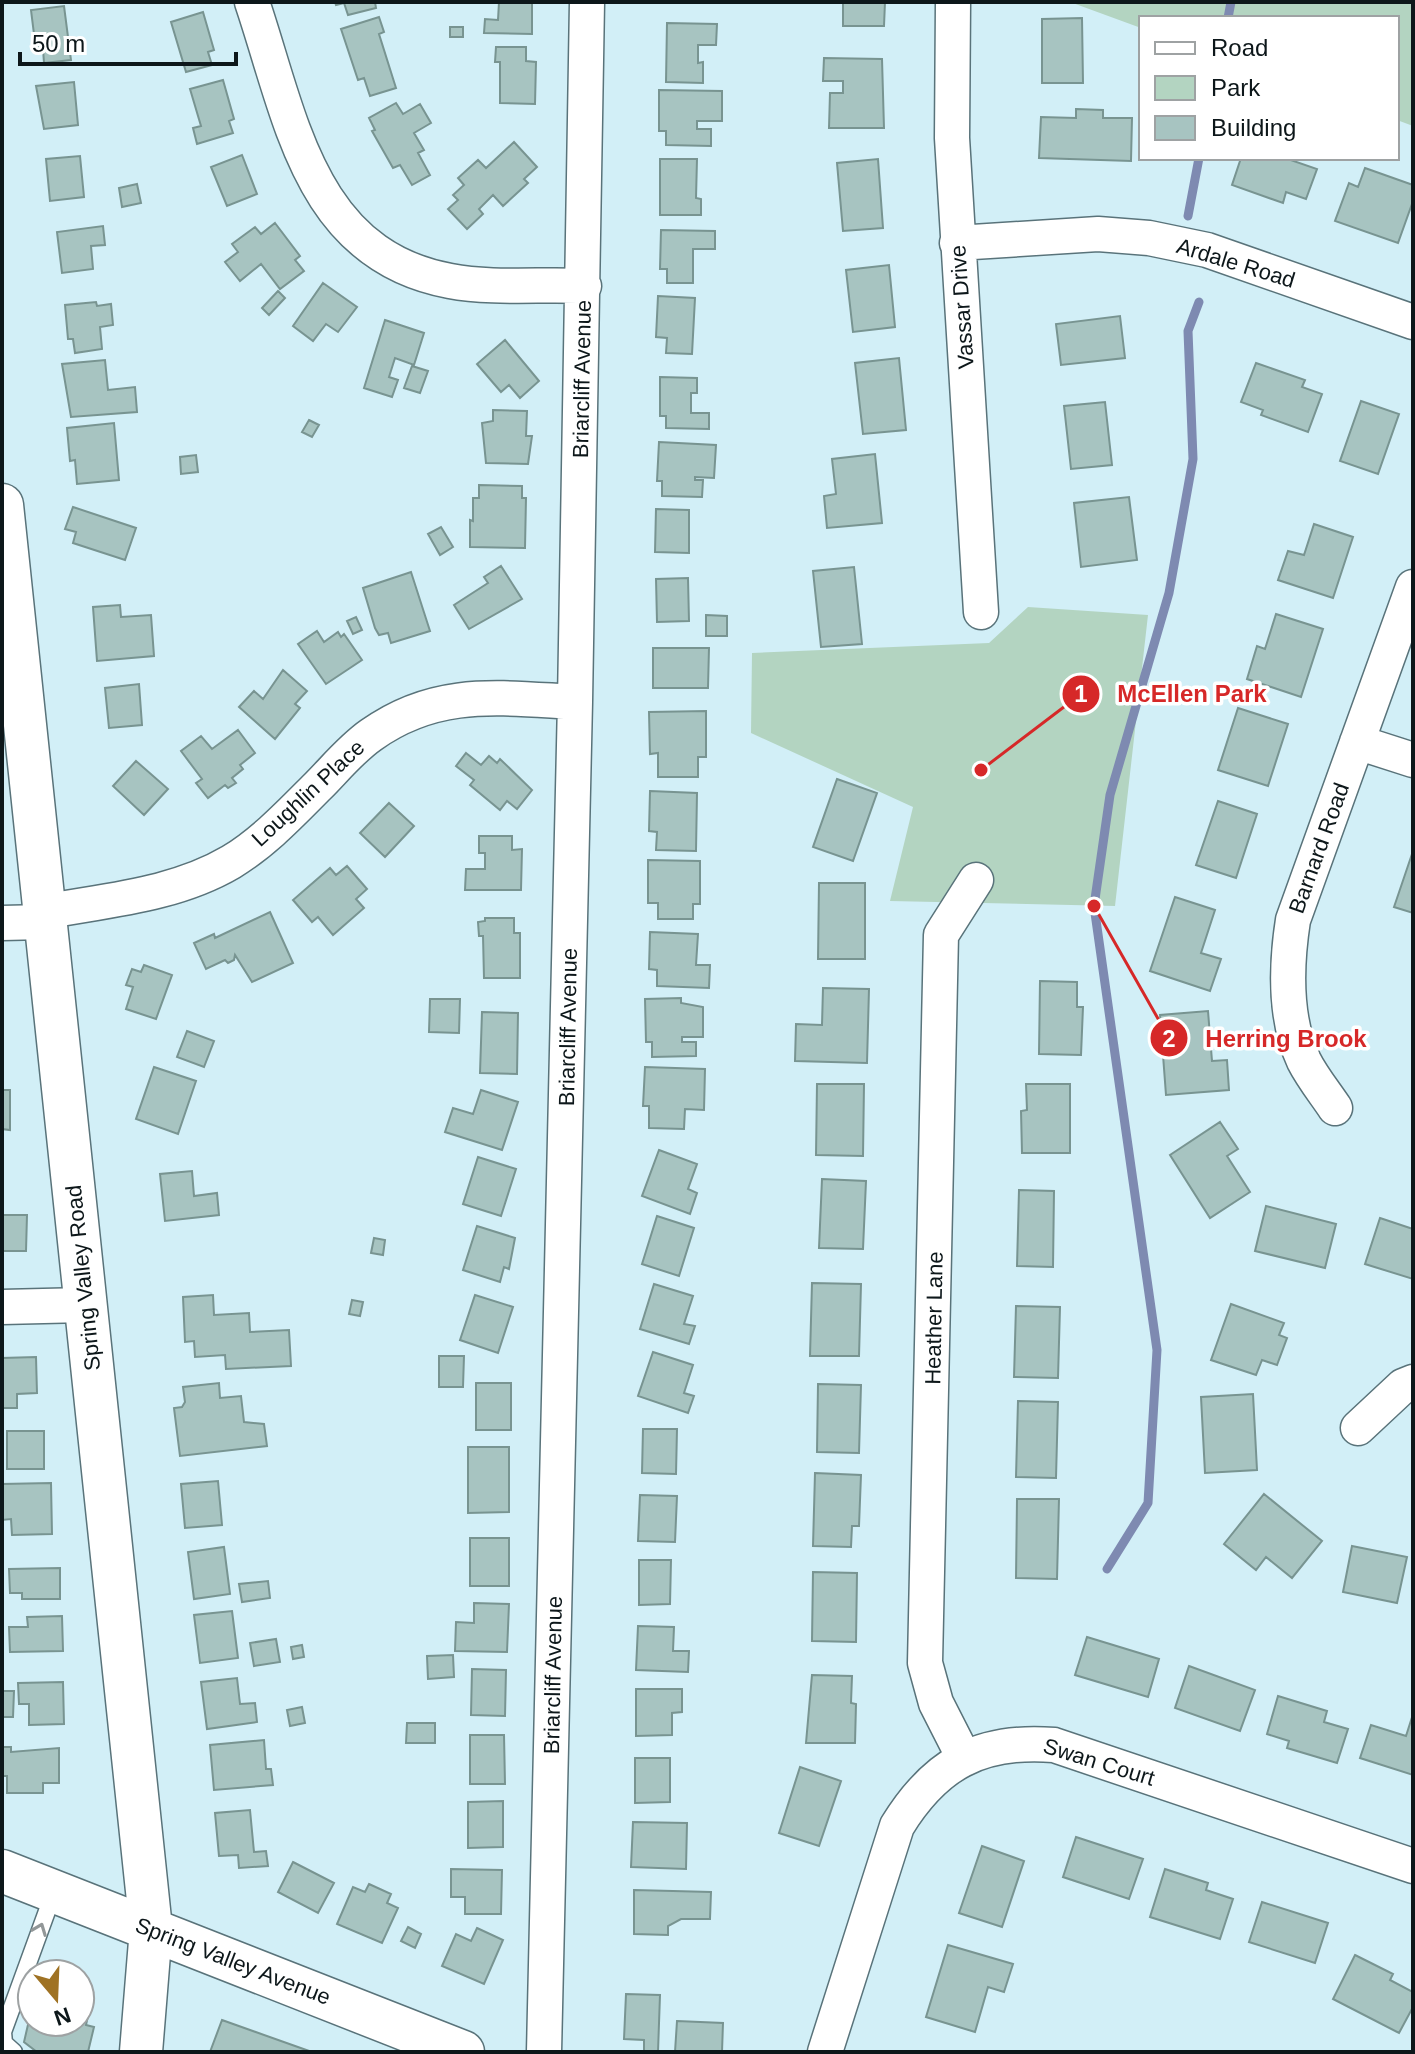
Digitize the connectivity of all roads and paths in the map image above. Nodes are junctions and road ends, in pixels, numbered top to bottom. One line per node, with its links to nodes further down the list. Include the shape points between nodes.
1 (252, 2): 5 (street, via 313,180 329,208 356,237 385,258 453,282)
2 (587, 2): 5 (street, Briarcliff Avenue)
3 (953, 2): 4 (street, Vassar Drive)
4 (957, 243): 6 (street, Ardale Road, via 1098,234 1149,238 1207,250); 10 (street, Vassar Drive)
5 (584, 286): 11 (street, Briarcliff Avenue)
6 (1413, 322)
7 (2, 505): 9 (street, Spring Valley Road)
8 (1413, 587): 12 (street, Barnard Road)
9 (7, 603): 15 (street, Spring Valley Road)
10 (981, 612)
11 (575, 702): 15 (street, Loughlin Place, via 478,697 404,715 361,743 272,832 233,861 187,885); 30 (street, Briarcliff Avenue)
12 (1357, 742): 13 (street); 17 (street, Barnard Road, via 1293,920 1287,959 1291,1011 1304,1060)
13 (1413, 760)
14 (976, 880): 22 (street, Heather Lane, via 941,935 925,1663 936,1703)
15 (45, 917): 16 (street, Loughlin Place); 18 (street, Spring Valley Road)
16 (2, 923)
17 (1335, 1108)
18 (85, 1305): 19 (street); 26 (street, Spring Valley Road)
19 (2, 1307)
20 (1413, 1382): 21 (street)
21 (1358, 1428)
22 (964, 1758): 23 (street, Swan Court, via 1024,1742 1054,1745); 31 (street, Swan Court, via 914,1798 897,1826)
23 (1413, 1866)
24 (2, 1871): 25 (street, Spring Valley Avenue)
25 (54, 1892): 26 (street, Spring Valley Avenue); 27 (lane, one-way to 25, via 4,2043 3,2032)
26 (151, 1929): 28 (street, Spring Valley Road); 29 (street, Spring Valley Avenue)
27 (14, 2052)
28 (141, 2052)
29 (463, 2052)
30 (544, 2052)
31 (825, 2052)

